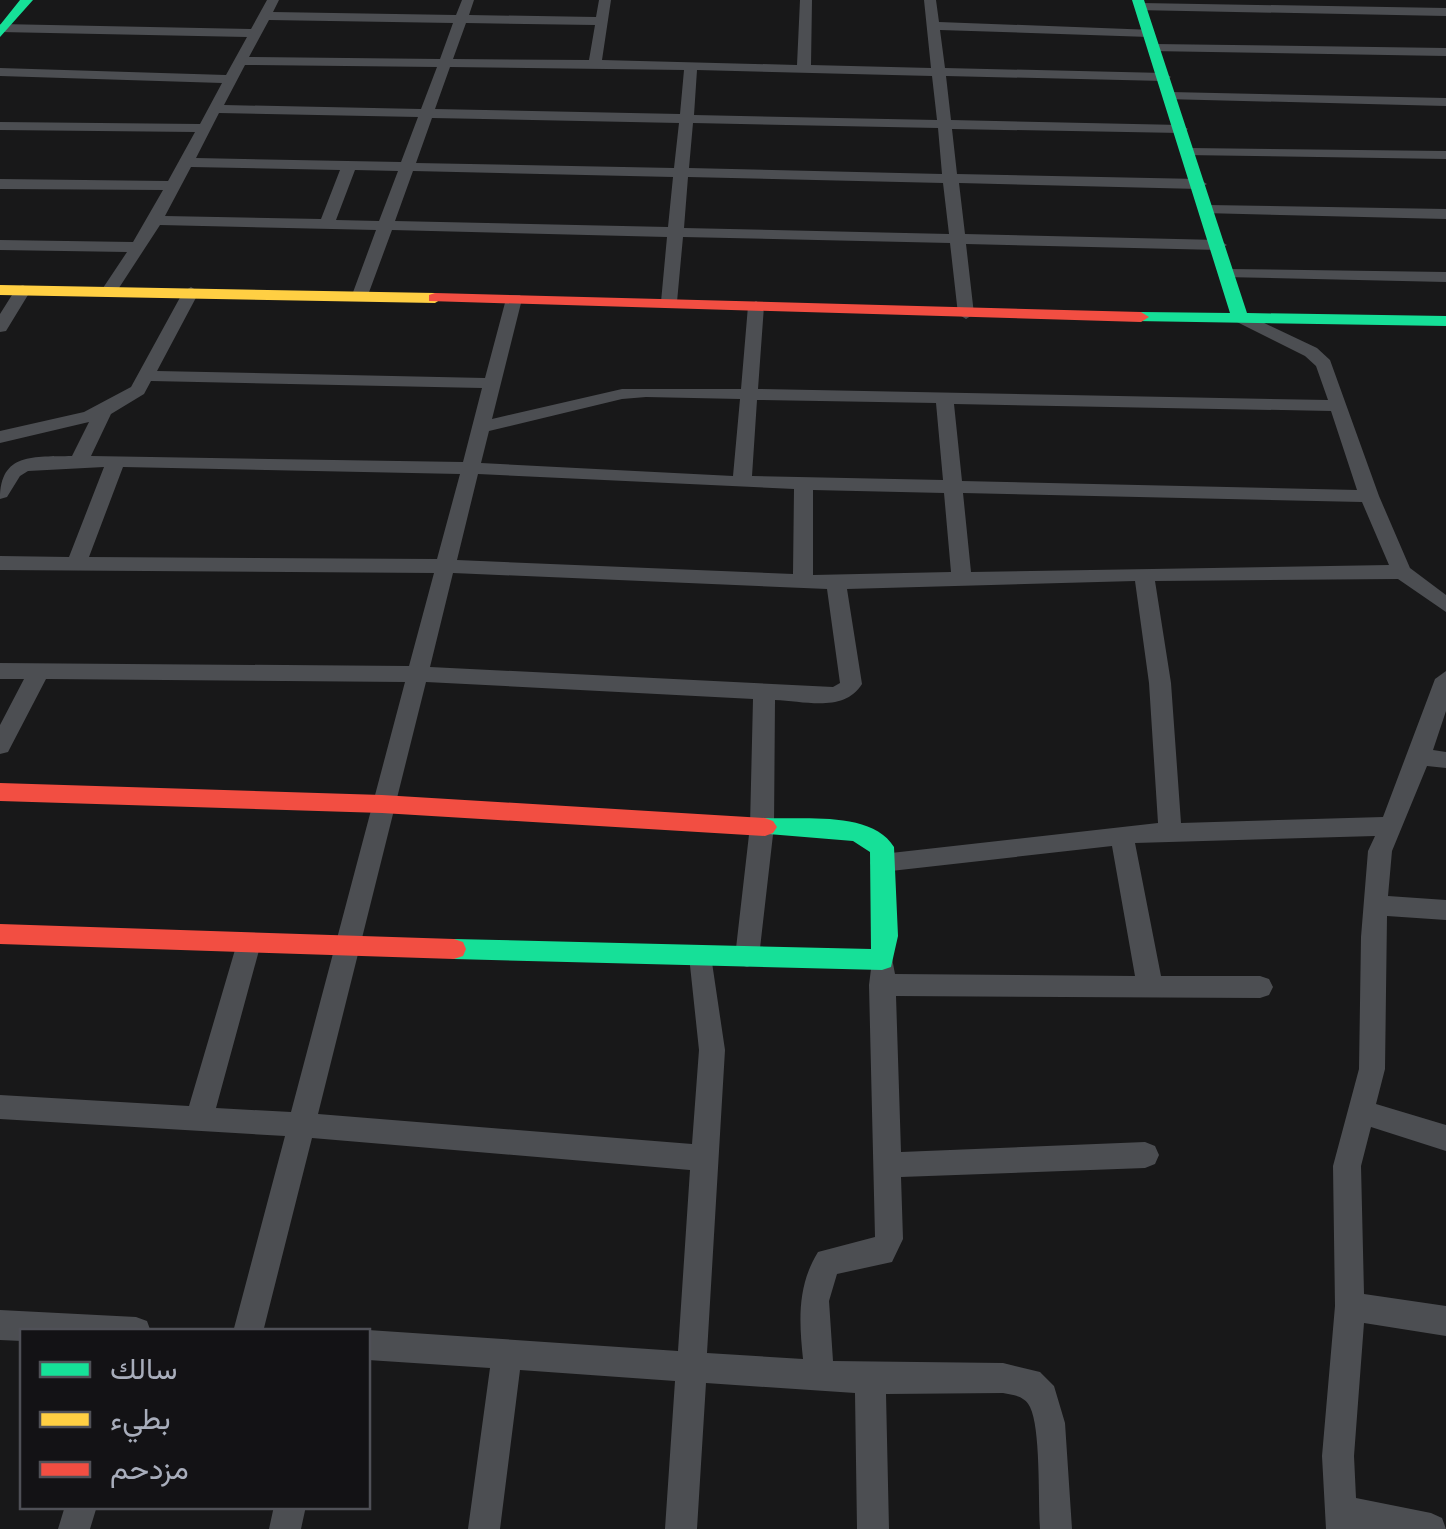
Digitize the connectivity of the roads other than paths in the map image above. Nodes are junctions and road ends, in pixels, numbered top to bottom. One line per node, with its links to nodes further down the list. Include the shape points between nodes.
1 (27, 0): 13 (street)
2 (273, 0): 9 (street)
3 (468, 0): 10 (street)
4 (604, 0): 11 (street)
5 (806, 0): 21 (street)
6 (930, 0): 12 (street)
7 (1140, 3): 8 (street); 15 (street)
8 (1446, 12)
9 (264, 16): 10 (street); 14 (street)
10 (463, 19): 11 (street); 18 (street)
11 (601, 21): 19 (street)
12 (933, 26): 15 (street); 23 (street)
13 (1, 30): 14 (street)
14 (255, 33): 17 (street)
15 (1152, 40): 16 (street); 25 (street)
16 (1446, 52)
17 (241, 60): 18 (street); 24 (street)
18 (445, 64): 19 (street); 28 (street)
19 (595, 64): 20 (street)
20 (691, 67): 21 (street); 29 (street)
21 (804, 69): 23 (street)
22 (0, 72): 24 (street)
23 (938, 72): 25 (street); 30 (street)
24 (230, 79): 27 (street)
25 (1167, 86): 26 (street); 33 (street)
26 (1446, 102)
27 (215, 108): 28 (street); 32 (street)
28 (427, 113): 29 (street); 37 (street)
29 (686, 120): 30 (street); 38 (street)
30 (942, 123): 33 (street); 39 (street)
31 (1, 127): 32 (street)
32 (204, 128): 35 (street)
33 (1185, 141): 34 (street); 41 (street)
34 (1446, 155)
35 (185, 162): 36 (street); 42 (street)
36 (349, 164): 37 (street); 46 (street)
37 (408, 166): 38 (street); 47 (street)
38 (681, 172): 39 (street); 48 (street)
39 (950, 178): 41 (street); 49 (street)
40 (0, 184): 42 (street)
41 (1199, 184): 43 (street)
42 (172, 186): 45 (street)
43 (1208, 210): 44 (street); 50 (street)
44 (1446, 214)
45 (155, 220): 46 (street); 52 (street)
46 (328, 224): 47 (street)
47 (387, 226): 48 (street); 58 (street)
48 (675, 232): 49 (street); 60 (street)
49 (958, 241): 50 (street); 62 (street)
50 (1219, 245): 53 (street)
51 (0, 246): 52 (street)
52 (137, 248): 56 (street)
53 (1228, 274): 54 (street); 63 (street)
54 (1446, 277)
55 (12, 290): 56 (street); 65 (street)
56 (109, 291): 57 (street)
57 (192, 292): 58 (street); 66 (street)
58 (360, 295): 59 (street)
59 (514, 299): 60 (street); 67 (street)
60 (669, 302): 61 (street)
61 (756, 306): 62 (street); 68 (street)
62 (966, 314): 63 (street)
63 (1239, 316): 64 (street); 70 (street, via 1311,352 1324,364)
64 (1446, 321)
65 (0, 327)
66 (146, 376): 67 (street); 71 (street, via 130,398)
67 (492, 383): 72 (street)
68 (747, 395): 69 (street); 72 (street, via 622,394); 77 (street)
69 (945, 399): 70 (street); 79 (street)
70 (1338, 406): 81 (street)
71 (104, 410): 73 (street); 74 (street)
72 (481, 427): 76 (street)
73 (0, 438)
74 (79, 462): 75 (street); 80 (street, via 22,467)
75 (116, 462): 76 (street); 83 (street)
76 (470, 468): 77 (street); 84 (street)
77 (742, 482): 78 (street)
78 (804, 482): 79 (street); 88 (street)
79 (951, 486): 81 (street); 87 (street)
80 (0, 493)
81 (1369, 496): 85 (street)
82 (0, 563): 83 (street)
83 (76, 565): 84 (street)
84 (445, 566): 88 (street); 93 (street)
85 (1402, 572): 86 (street); 90 (street)
86 (1144, 576): 87 (street); 102 (street, via 1160,683)
87 (962, 580): 89 (street)
88 (802, 582): 89 (street)
89 (836, 583): 95 (street, via 849,690)
90 (1446, 604)
91 (0, 671): 92 (street)
92 (38, 672): 93 (street); 96 (street)
93 (417, 674): 95 (street); 99 (street)
94 (1446, 679): 97 (street)
95 (764, 691): 100 (street)
96 (0, 746)
97 (1433, 758): 101 (street)
98 (0, 793): 99 (street)
99 (382, 804): 100 (street); 109 (street)
100 (762, 826): 104 (street, via 857,832 882,847); 111 (street)
101 (1390, 826): 102 (street); 105 (street, via 1380,851)
102 (1170, 832): 103 (street)
103 (1122, 836): 104 (street); 113 (street)
104 (882, 864): 112 (street)
105 (1376, 905): 106 (street); 116 (street, via 1372,1069)
106 (1446, 910)
107 (0, 934): 108 (street)
108 (250, 943): 109 (street); 117 (street)
109 (345, 946): 110 (street); 118 (street)
110 (701, 956): 111 (street); 121 (street, via 712,1050)
111 (747, 958): 112 (street)
112 (882, 972): 113 (street); 122 (street)
113 (1150, 986): 114 (street)
114 (1260, 987)
115 (0, 1106): 117 (street)
116 (1359, 1111): 119 (street); 123 (street, via 1347,1166)
117 (199, 1119): 118 (street)
118 (301, 1125): 121 (street); 127 (street)
119 (1446, 1138)
120 (1145, 1156): 122 (street)
121 (704, 1158): 130 (street)
122 (887, 1165): 131 (street, via 889,1239 882,1252 828,1262 819,1272)
123 (1350, 1306): 124 (street); 133 (street, via 1338,1456)
124 (1446, 1321)
125 (0, 1325): 126 (street)
126 (78, 1329)
127 (249, 1329)
128 (370, 1346): 129 (street)
129 (507, 1354): 130 (street); 134 (street)
130 (690, 1366): 131 (street); 135 (street)
131 (819, 1376): 132 (street)
132 (870, 1379): 136 (street); 137 (street, via 1003,1378 1029,1384 1043,1398 1050,1423)
133 (1342, 1520): 138 (street)
134 (484, 1529)
135 (681, 1529)
136 (873, 1529)
137 (1056, 1529)
138 (1431, 1529)

